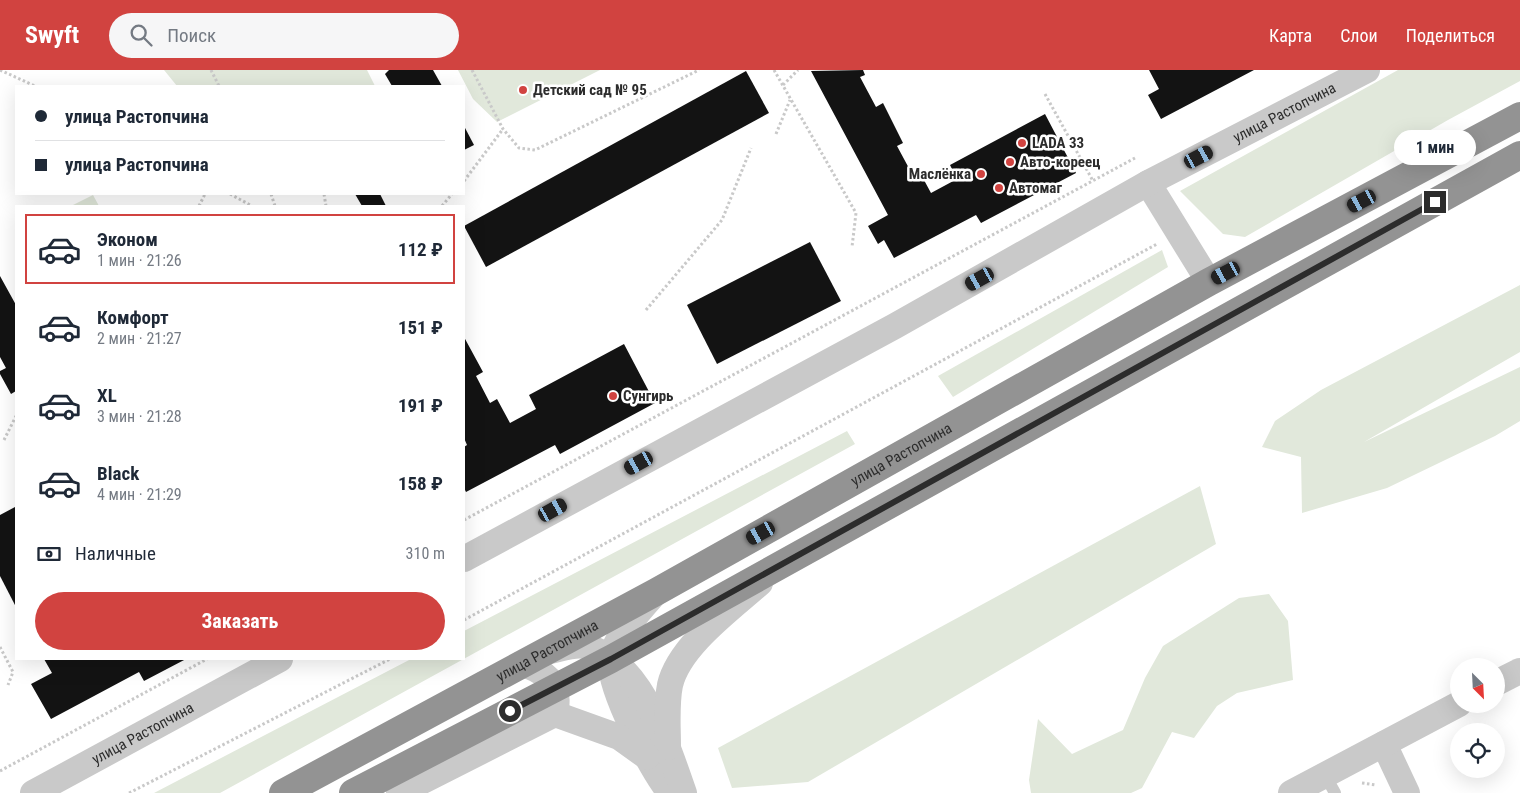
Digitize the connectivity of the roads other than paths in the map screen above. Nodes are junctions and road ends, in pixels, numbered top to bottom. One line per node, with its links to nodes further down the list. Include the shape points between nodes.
1 (1367, 70): 4 (street, улица Растопчина)
2 (1520, 116): 5 (highway, улица Растопчина)
3 (1520, 155): 7 (highway)
4 (1148, 183): 5 (street); 6 (street, улица Растопчина, via 895,326)
5 (1209, 282): 8 (highway, улица Растопчина)
6 (465, 557)
7 (781, 564): 10 (highway); 18 (street, via 702,635 682,658 670,685)
8 (656, 592): 9 (highway, улица Растопчина); 10 (street, via 623,633)
9 (547, 651): 10 (street, via 583,646); 12 (highway, улица Растопчина)
10 (611, 659): 15 (highway); 18 (street, via 636,686)
11 (278, 660): 20 (street, улица Растопчина)
12 (521, 664): 15 (street, via 547,675); 21 (highway, улица Растопчина)
13 (1520, 671): 14 (street)
14 (1505, 678)
15 (555, 701): 18 (street, via 619,736); 22 (highway); 23 (street)
16 (1450, 709): 17 (street)
17 (1384, 744): 19 (street); 27 (street)
18 (657, 752): 24 (street); 25 (street)
19 (1330, 784): 26 (street)
20 (32, 793)
21 (283, 793)
22 (353, 793)
23 (399, 793)
24 (670, 793)
25 (684, 793)
26 (1291, 793)
27 (1408, 793)

